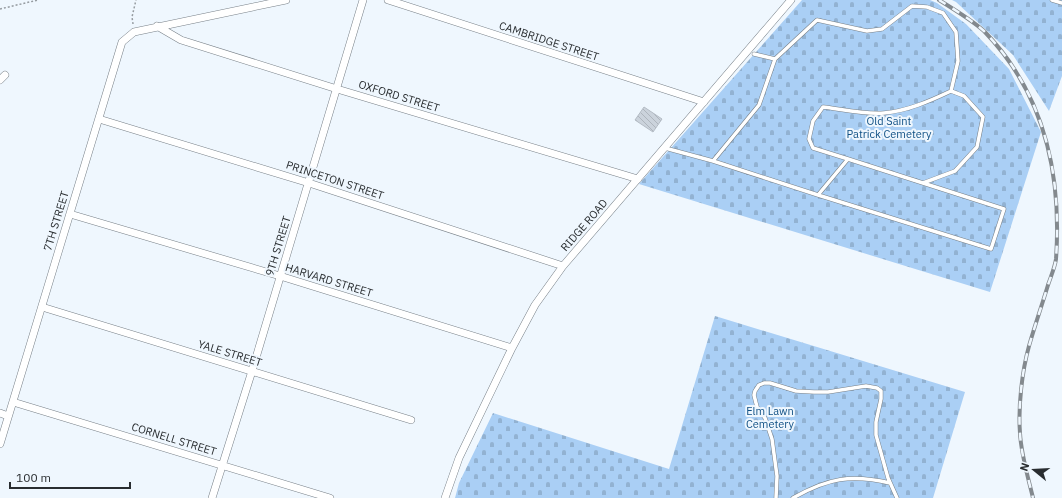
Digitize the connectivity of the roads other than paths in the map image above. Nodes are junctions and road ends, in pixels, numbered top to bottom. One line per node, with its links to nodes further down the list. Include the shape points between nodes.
1 (286, 0): 8 (street)
2 (363, 0): 11 (street, 9TH STREET)
3 (388, 0): 13 (street, CAMBRIDGE STREET)
4 (791, 0): 13 (street, RIDGE ROAD)
5 (1052, 0): 6 (lane)
6 (1056, 1): 7 (lane)
7 (1062, 3)
8 (157, 26): 11 (street, OXFORD STREET, via 181,40); 14 (street, 7TH STREET, via 134,32 122,42)
9 (754, 54): 10 (lane)
10 (775, 59): 12 (lane, via 817,20 867,31 882,29 912,6 927,7 943,13 956,32 958,61); 17 (lane, via 759,105)
11 (336, 89): 18 (street, OXFORD STREET); 19 (street, 9TH STREET)
12 (951, 91): 16 (lane, via 905,110 883,113 823,107 813,121 809,139 813,148); 20 (lane, via 964,96 983,117 977,147 955,171)
13 (704, 102): 15 (street, RIDGE ROAD)
14 (99, 119): 19 (street, PRINCETON STREET); 22 (street, 7TH STREET)
15 (665, 148): 17 (lane); 18 (street, RIDGE ROAD)
16 (848, 159): 20 (lane); 21 (lane)
17 (713, 161): 21 (lane)
18 (638, 179): 23 (street, RIDGE ROAD)
19 (309, 183): 23 (street, PRINCETON STREET); 24 (street, 9TH STREET)
20 (923, 183): 21 (lane, via 1004,209 991,249)
21 (818, 195)
22 (70, 214): 24 (street, HARVARD STREET); 25 (street, 7TH STREET)
23 (563, 266): 26 (street, RIDGE ROAD, via 535,305)
24 (280, 276): 26 (street, HARVARD STREET); 27 (street, 9TH STREET)
25 (42, 307): 27 (street, YALE STREET); 28 (street, 7TH STREET)
26 (512, 348): 37 (street, RIDGE ROAD, via 459,458)
27 (252, 371): 31 (street, YALE STREET); 33 (street, 9TH STREET)
28 (13, 402): 30 (street, 7TH STREET); 33 (street, CORNELL STREET)
29 (0, 413): 30 (street)
30 (8, 416): 32 (street, 7TH STREET)
31 (411, 420)
32 (0, 444)
33 (222, 465): 35 (street, 9TH STREET); 36 (street, CORNELL STREET)
34 (890, 482): 38 (lane, via 876,435 881,391 872,386 828,392 796,391 764,383 759,385 754,395 772,439 777,476); 39 (lane, via 840,479); 40 (lane)
35 (212, 498)
36 (330, 498)
37 (445, 498)
38 (776, 498)
39 (793, 498)
40 (897, 498)

